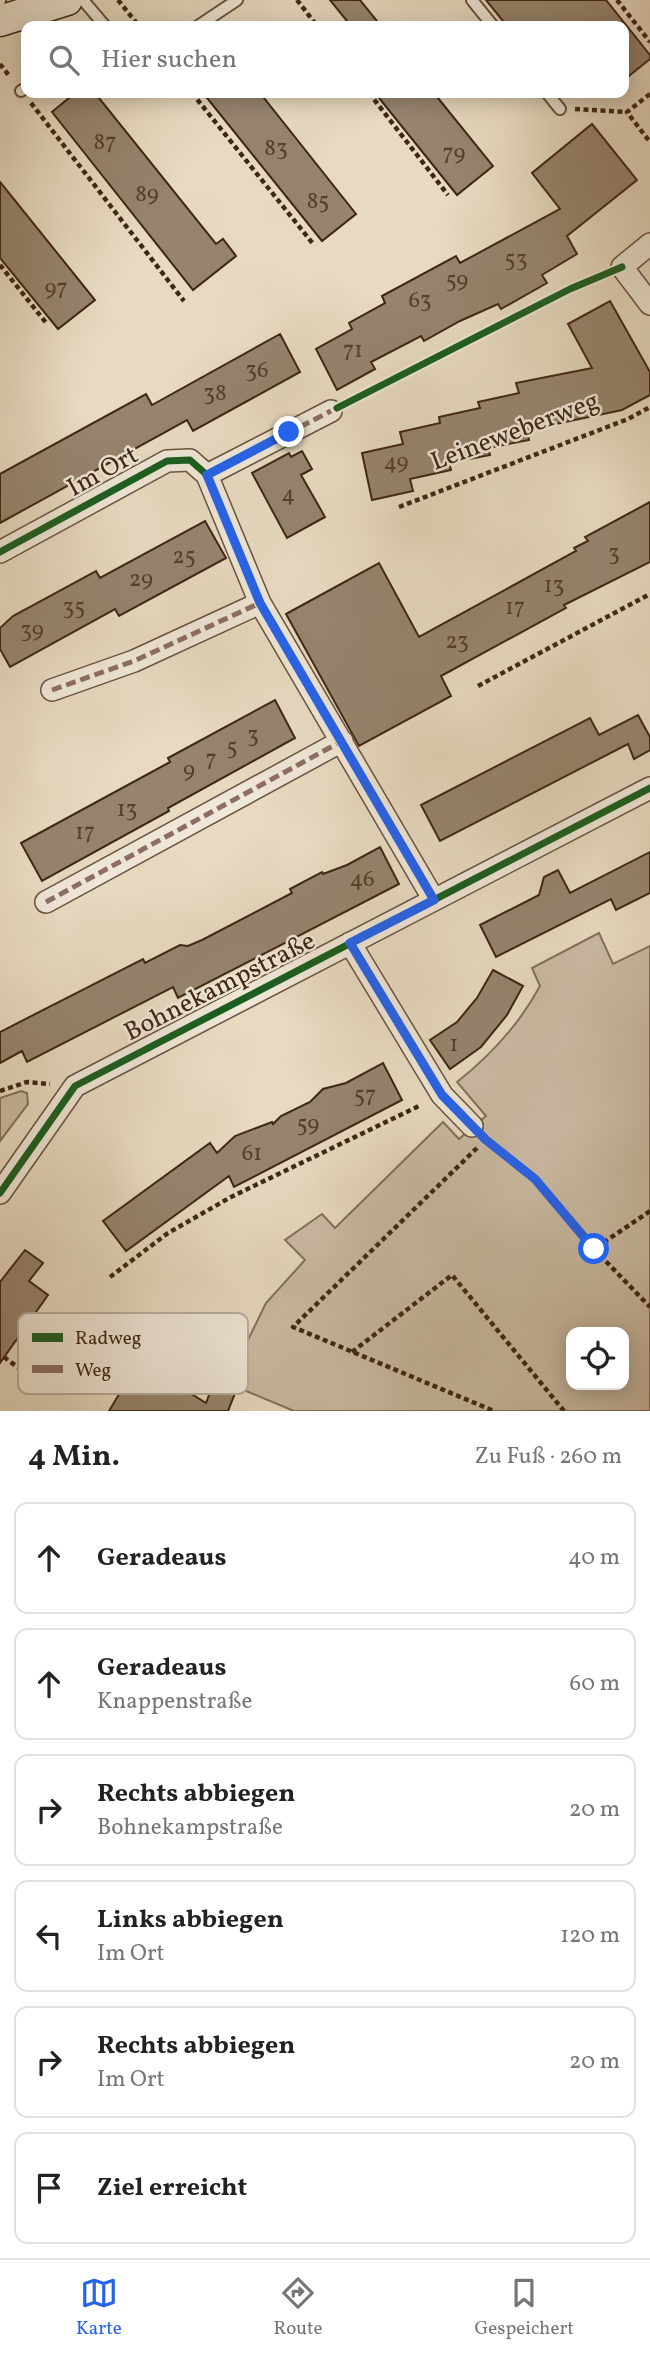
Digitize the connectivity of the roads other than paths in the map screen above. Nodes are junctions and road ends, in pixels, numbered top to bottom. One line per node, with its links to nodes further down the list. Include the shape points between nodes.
1 (67, 0): 5 (street)
2 (83, 0): 6 (lane)
3 (237, 0): 7 (lane)
4 (472, 0): 8 (lane)
5 (1, 9)
6 (101, 21)
7 (206, 21)
8 (489, 21)
9 (551, 98): 10 (lane)
10 (560, 109)
11 (650, 244): 12 (street, via 622,267)
12 (650, 304)
13 (331, 411): 14 (street)
14 (207, 475): 15 (street, Im Ort, via 190,460 167,460); 16 (street)
15 (0, 552)
16 (260, 603): 17 (street, via 134,661); 18 (street)
17 (52, 690)
18 (342, 741): 20 (street); 21 (street)
19 (650, 788): 20 (street, Bohnekampstraße)
20 (434, 900): 22 (street, Bohnekampstraße)
21 (46, 902)
22 (350, 943): 23 (street, via 442,1095); 24 (street, Bohnekampstraße, via 75,1086)
23 (479, 1133)
24 (1, 1191)

